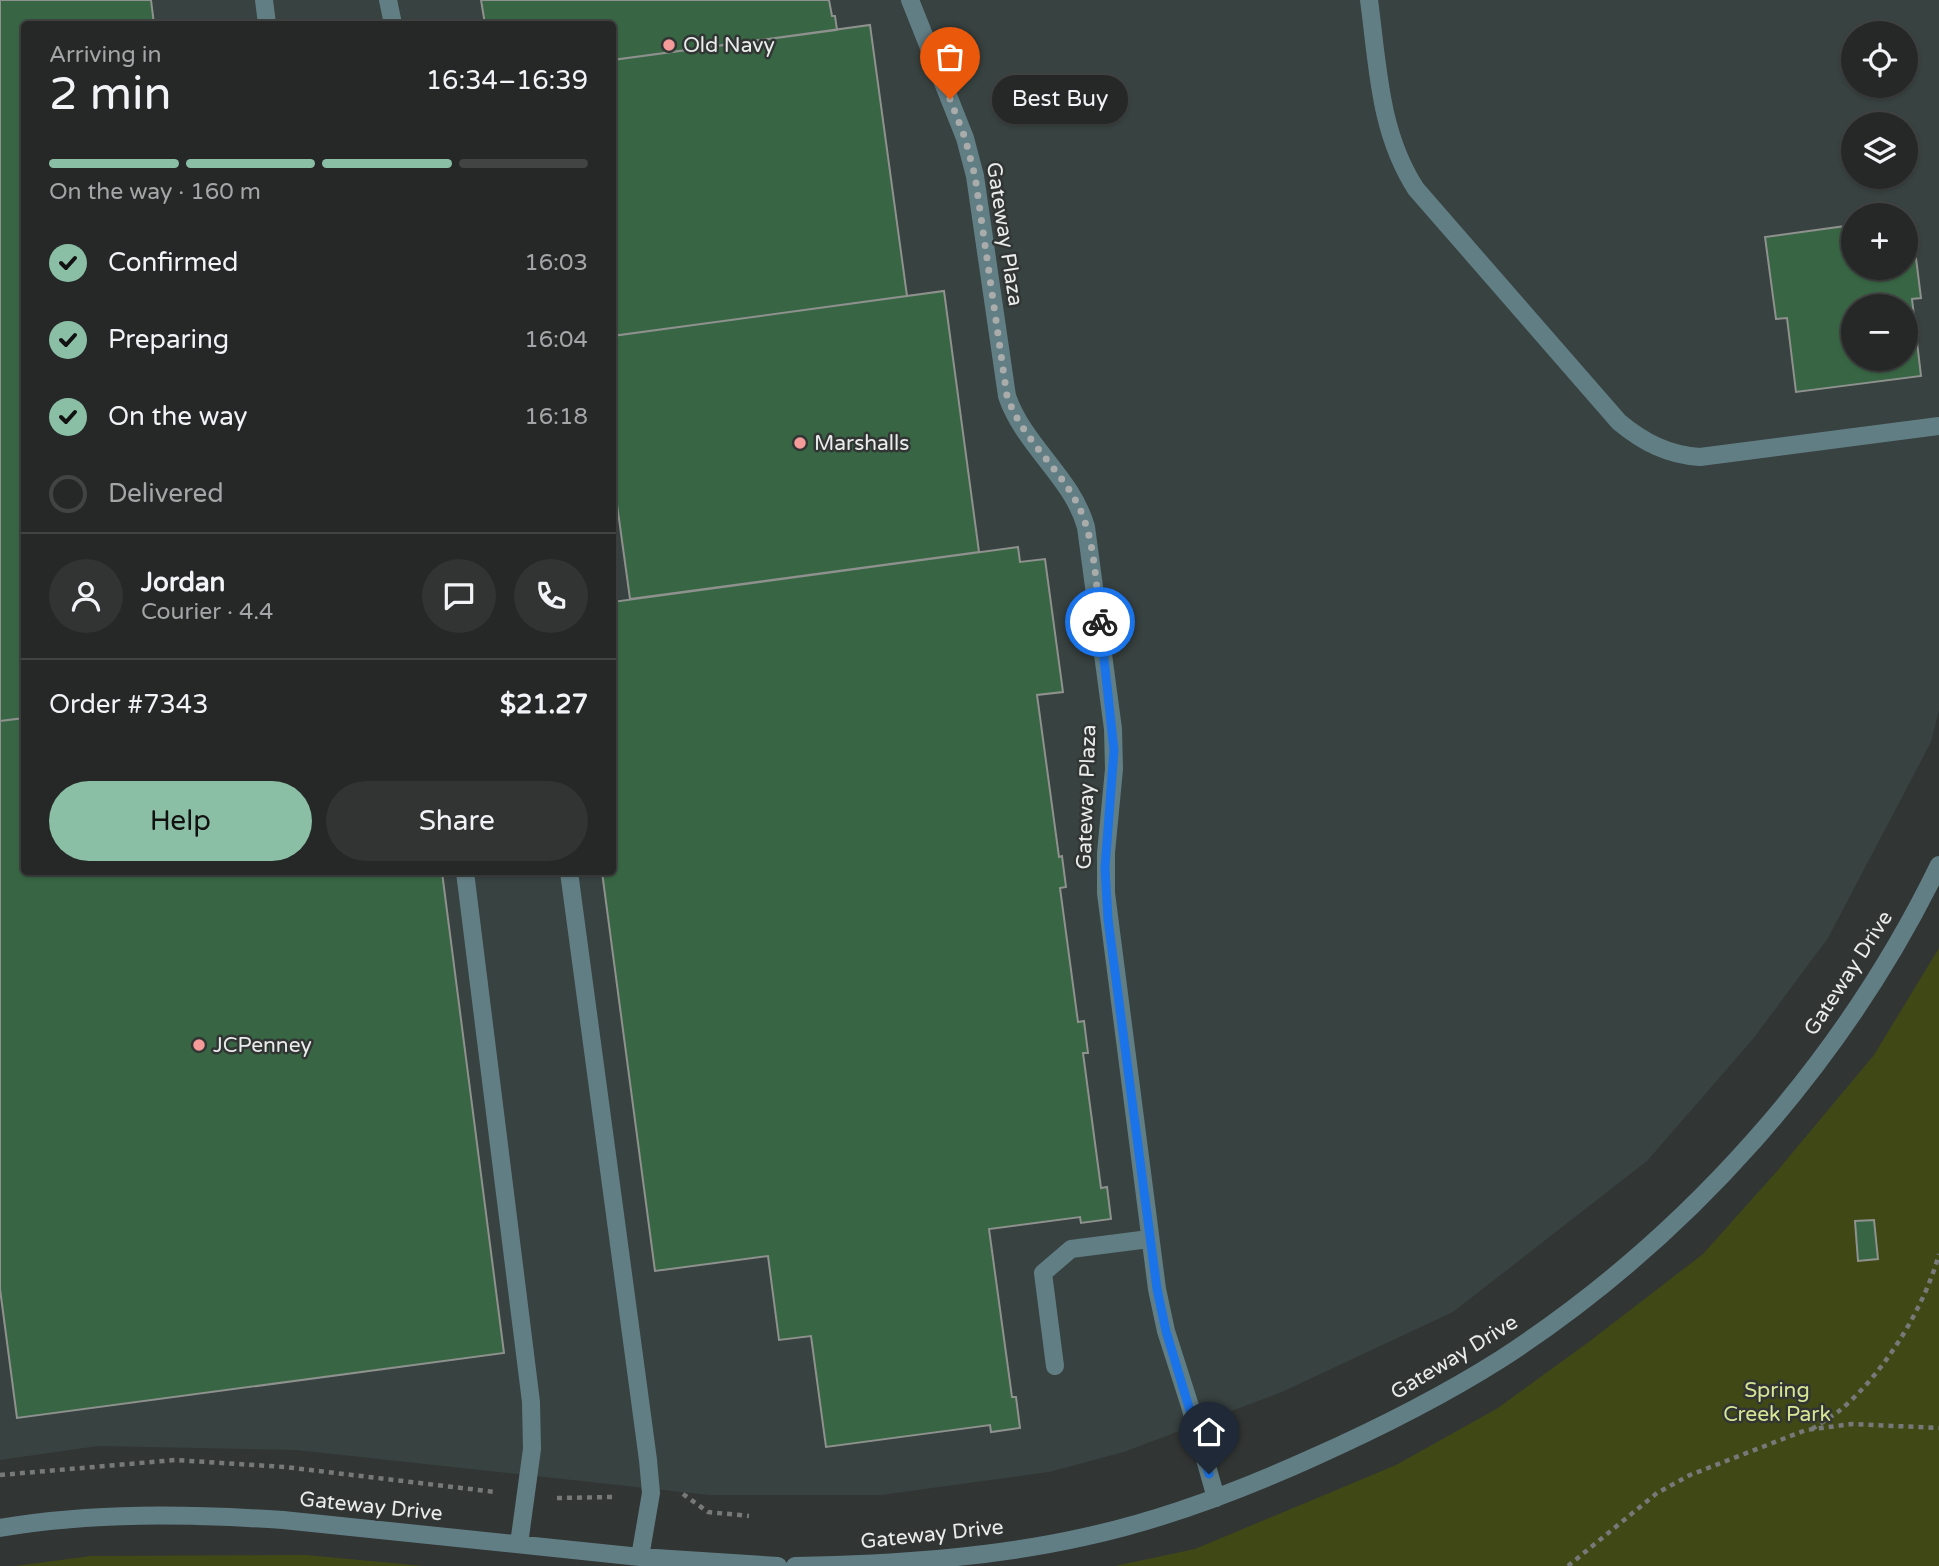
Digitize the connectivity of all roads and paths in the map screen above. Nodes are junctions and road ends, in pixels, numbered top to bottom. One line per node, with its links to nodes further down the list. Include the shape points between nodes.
1 (264, 0): 5 (street)
2 (388, 0): 6 (street)
3 (911, 0): 11 (street, Gateway Plaza, via 965,138 975,176 1007,396 1022,430 1077,503 1089,541 1113,729 1106,893)
4 (1369, 0): 7 (street, via 1386,125 1406,174 1631,433 1664,451 1700,457)
5 (267, 21)
6 (392, 21)
7 (1939, 426)
8 (1939, 864): 21 (street, Gateway Drive, via 1873,981 1811,1071 1738,1158 1652,1242 1553,1323 1447,1391 1348,1443)
9 (465, 875): 24 (street, via 531,1402 532,1449)
10 (569, 875): 25 (street, via 648,1460 650,1493)
11 (1149, 1239): 13 (street, via 1071,1249 1043,1273); 21 (street, Gateway Plaza, via 1166,1331)
12 (1939, 1254): 15 (path, via 1923,1302 1886,1357 1839,1411)
13 (1055, 1366)
14 (1939, 1428): 15 (path, via 1852,1424)
15 (1811, 1429): 28 (path, via 1690,1475 1657,1493)
16 (0, 1475): 17 (path, via 175,1460 285,1467)
17 (495, 1492)
18 (683, 1494): 22 (path, via 708,1512)
19 (613, 1497): 20 (path)
20 (557, 1498)
21 (1216, 1498): 27 (street, Gateway Drive, via 1085,1537 1031,1546 909,1562)
22 (749, 1516)
23 (0, 1528): 24 (street, Gateway Drive, via 118,1517 233,1517)
24 (519, 1544): 25 (street, Gateway Drive)
25 (640, 1557): 26 (street, Gateway Drive)
26 (778, 1566)
27 (795, 1566)
28 (1568, 1566)

